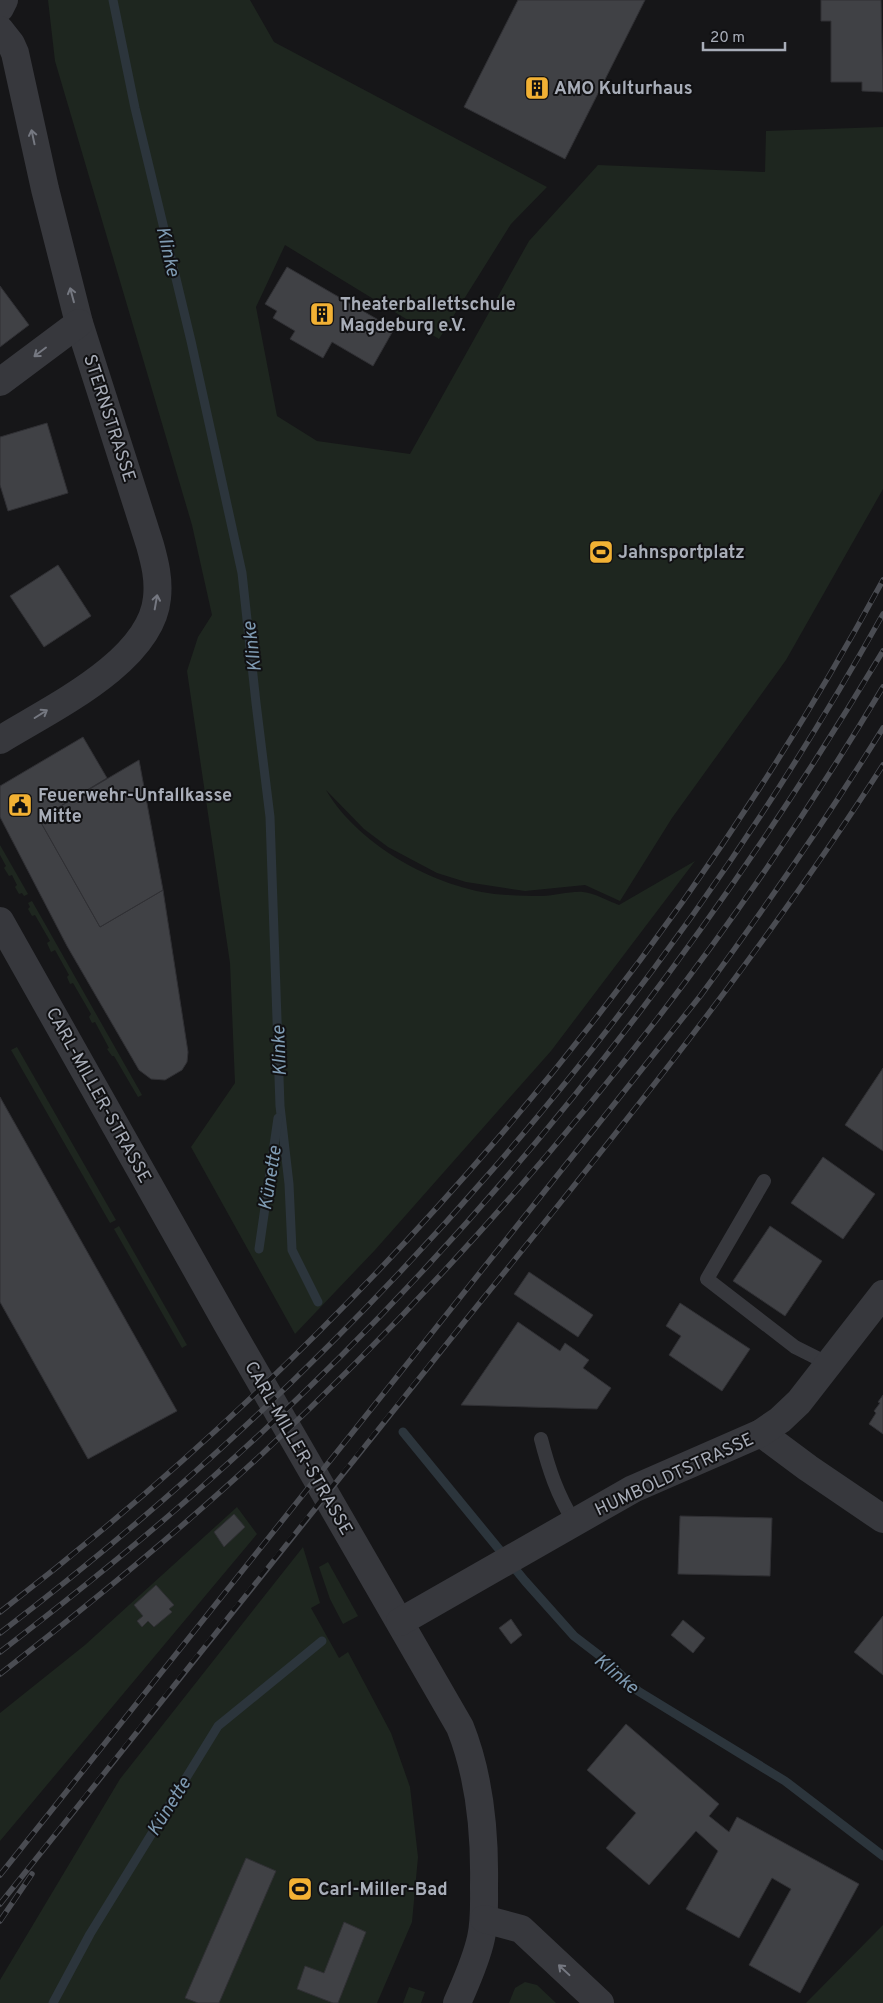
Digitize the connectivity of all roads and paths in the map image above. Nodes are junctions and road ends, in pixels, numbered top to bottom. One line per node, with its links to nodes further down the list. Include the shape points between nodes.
1 (4, 0): 2 (street)
2 (0, 8)
3 (0, 30): 4 (street, STERNSTRASSE, one-way to 3, via 15,53)
4 (79, 323): 5 (street, one-way to 5); 6 (street, STERNSTRASSE, one-way to 4, via 113,667 136,646 156,607 158,580 150,545)
5 (0, 382)
6 (0, 740)
7 (0, 921): 15 (street, CARL-MILLER-STRASSE)
8 (764, 1181): 10 (lane, via 707,1279 795,1347)
9 (883, 1294): 10 (street, HUMBOLDTSTRASSE)
10 (829, 1364): 11 (street, HUMBOLDTSTRASSE, via 790,1411)
11 (761, 1433): 13 (street); 14 (street, HUMBOLDTSTRASSE, via 633,1489)
12 (541, 1439): 14 (lane, via 560,1499)
13 (883, 1519)
14 (574, 1522): 15 (street, HUMBOLDTSTRASSE)
15 (400, 1622): 16 (street, CARL-MILLER-STRASSE, via 460,1727 476,1772 485,1863)
16 (484, 1919): 17 (street, CARL-MILLER-STRASSE, via 474,1962); 18 (street, one-way to 16, via 522,1929)
17 (457, 2003)
18 (600, 2003)

